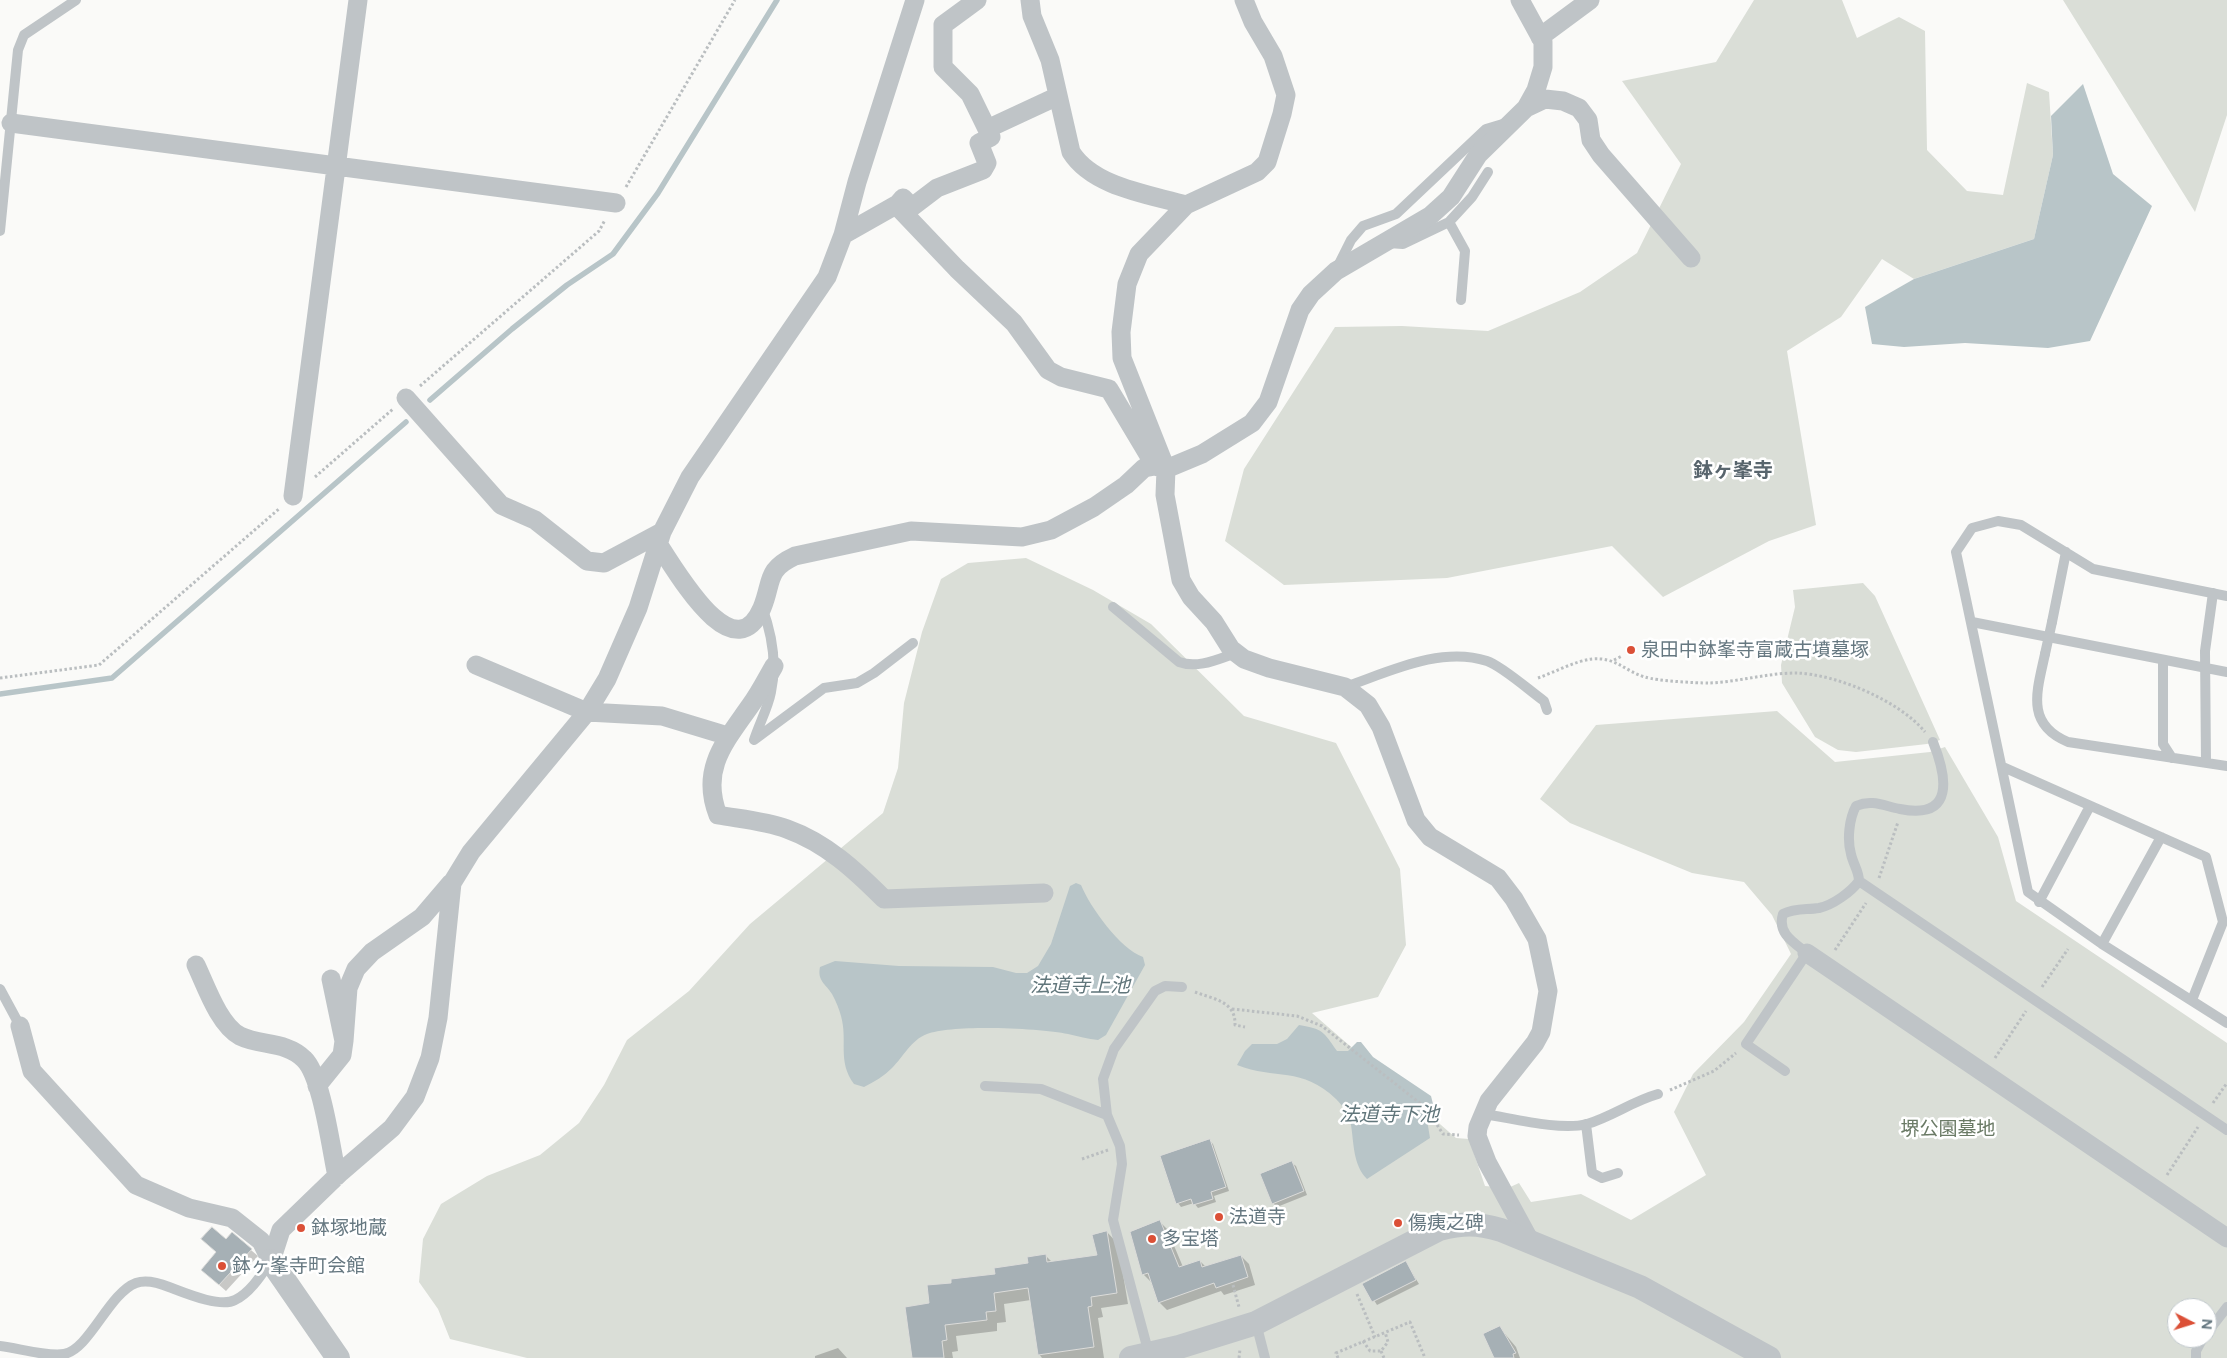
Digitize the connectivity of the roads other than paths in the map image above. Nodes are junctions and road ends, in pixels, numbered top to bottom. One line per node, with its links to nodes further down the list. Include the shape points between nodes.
1 (76, 0): 13 (lane, via 24,35 18,50)
2 (358, 0): 15 (street)
3 (915, 0): 22 (street)
4 (977, 0): 14 (street, via 943,26 943,67 970,94)
5 (1030, 0): 10 (street, via 1032,16 1050,60)
6 (1244, 0): 18 (street, via 1273,56 1286,95 1282,114 1267,162 1257,172)
7 (1520, 0): 9 (street)
8 (1590, 0): 9 (street)
9 (1540, 37): 11 (street, via 1543,67)
10 (1058, 96): 14 (street); 18 (street, via 1070,152 1077,162 1104,179)
11 (1526, 108): 12 (street); 24 (street, via 1545,99 1563,100 1579,108 1588,120 1591,140 1601,155)
12 (1512, 121): 23 (street, via 1478,155 1451,197 1430,216); 25 (lane, via 1486,129 1396,214 1363,226)
13 (11, 123): 15 (street); 21 (lane)
14 (987, 129): 19 (street, via 991,137 979,143 987,163 983,170 937,188 912,207 903,198)
15 (336, 165): 17 (street); 29 (street)
16 (1488, 172): 20 (lane, via 1472,197)
17 (616, 203)
18 (1186, 204): 28 (street, via 1139,254 1127,284 1121,332 1122,358)
19 (896, 205): 22 (street); 28 (street, via 1014,323 1048,370 1061,377 1109,389)
20 (1449, 222): 23 (lane, via 1403,244); 26 (lane, via 1465,251)
21 (0, 229)
22 (843, 235): 30 (street, via 827,277 690,478)
23 (1387, 243): 25 (street)
24 (1691, 258)
25 (1336, 271): 28 (street, via 1311,294 1300,310 1268,402 1252,423 1202,454)
26 (1461, 300)
27 (406, 398): 30 (street, via 501,506 535,520 587,561 604,563)
28 (1160, 468): 34 (street, via 1144,468 1094,507 1051,530 1022,538 911,531 795,556 780,563 771,574); 38 (street, via 1181,580)
29 (293, 496)
30 (660, 538): 34 (street, via 703,608 718,623 745,628 755,620); 46 (street, via 638,608 607,679)
31 (2066, 552): 32 (lane, via 2093,569); 36 (lane, via 2022,525 1998,521 1972,528 1956,552); 49 (lane, bridge, via 2037,694 2037,711 2043,725 2068,742)
32 (2213, 593): 33 (lane); 42 (lane)
33 (2227, 596)
34 (762, 606): 41 (lane, via 770,628)
35 (1113, 607): 38 (lane, via 1188,666)
36 (1972, 622): 39 (lane); 52 (lane)
37 (913, 642): 41 (lane, via 857,683 824,688 754,740 771,692)
38 (1236, 653): 44 (street, via 1270,668)
39 (2163, 661): 42 (lane); 49 (lane, via 2163,744)
40 (476, 665): 46 (street)
41 (774, 666): 47 (street)
42 (2205, 668): 43 (lane); 50 (lane)
43 (2227, 672)
44 (1345, 687): 45 (lane, via 1430,659 1464,657 1488,661 1544,701); 73 (street, via 1368,705 1381,727 1416,820 1430,836 1498,878 1537,939 1548,991 1540,1032 1535,1043 1489,1101)
45 (1547, 710)
46 (587, 712): 47 (street, via 662,716); 56 (street, via 471,852)
47 (728, 736): 57 (street, via 717,756 712,780 713,802 718,815 785,828 817,842 884,898)
48 (1933, 742): 55 (lane, via 1944,787 1942,800 1936,806 1918,811 1872,802 1856,806 1852,813 1850,852)
49 (2172, 758): 50 (lane)
50 (2206, 763): 51 (lane)
51 (2227, 766)
52 (2003, 767): 53 (lane); 58 (lane, via 2028,892)
53 (2090, 806): 54 (lane); 58 (lane)
54 (2161, 837): 59 (lane); 65 (lane, via 2206,857 2223,922)
55 (1859, 881): 60 (lane, via 1854,889 1827,905 1792,909 1783,914 1781,922 1785,936); 76 (lane)
56 (452, 883): 68 (street, via 422,917 372,952 356,969 348,988); 78 (street, via 438,1018 430,1058 415,1096 392,1128)
57 (1044, 892)
58 (2039, 902): 59 (lane)
59 (2102, 944): 65 (lane)
60 (1807, 952): 69 (lane, via 1746,1044); 79 (street)
61 (196, 965): 70 (street, via 227,1024 239,1036 288,1048 305,1059)
62 (331, 979): 68 (street)
63 (1182, 987): 74 (lane, via 1165,986 1156,991 1114,1049 1103,1079)
64 (0, 989): 67 (lane)
65 (2192, 1000): 66 (lane)
66 (2227, 1023)
67 (20, 1026): 81 (street, via 32,1071 136,1185 189,1208 232,1218 261,1241)
68 (344, 1041): 70 (street, via 342,1056)
69 (1785, 1071)
70 (317, 1086): 78 (street)
71 (985, 1086): 74 (lane, via 1041,1089)
72 (1658, 1094): 75 (lane)
73 (1484, 1114): 75 (lane, via 1544,1124); 80 (street, via 1478,1126 1478,1141)
74 (1107, 1115): 86 (lane, via 1120,1146 1122,1164 1114,1220)
75 (1586, 1124): 77 (lane, via 1592,1172 1602,1178)
76 (2227, 1130)
77 (1618, 1174)
78 (337, 1176): 81 (street, via 281,1230)
79 (2227, 1238)
80 (1530, 1241): 83 (street, via 1480,1224 1462,1223 1439,1229); 89 (street, via 1640,1287)
81 (271, 1261): 85 (lane, via 256,1282 235,1300 221,1302 156,1282 136,1283 122,1293 78,1346 65,1354); 87 (street)
82 (2227, 1307): 84 (lane)
83 (1248, 1317): 86 (street, via 1179,1347); 88 (lane)
84 (2217, 1320)
85 (0, 1346)
86 (1140, 1356)
87 (338, 1358)
88 (1265, 1358)
89 (1769, 1358)

